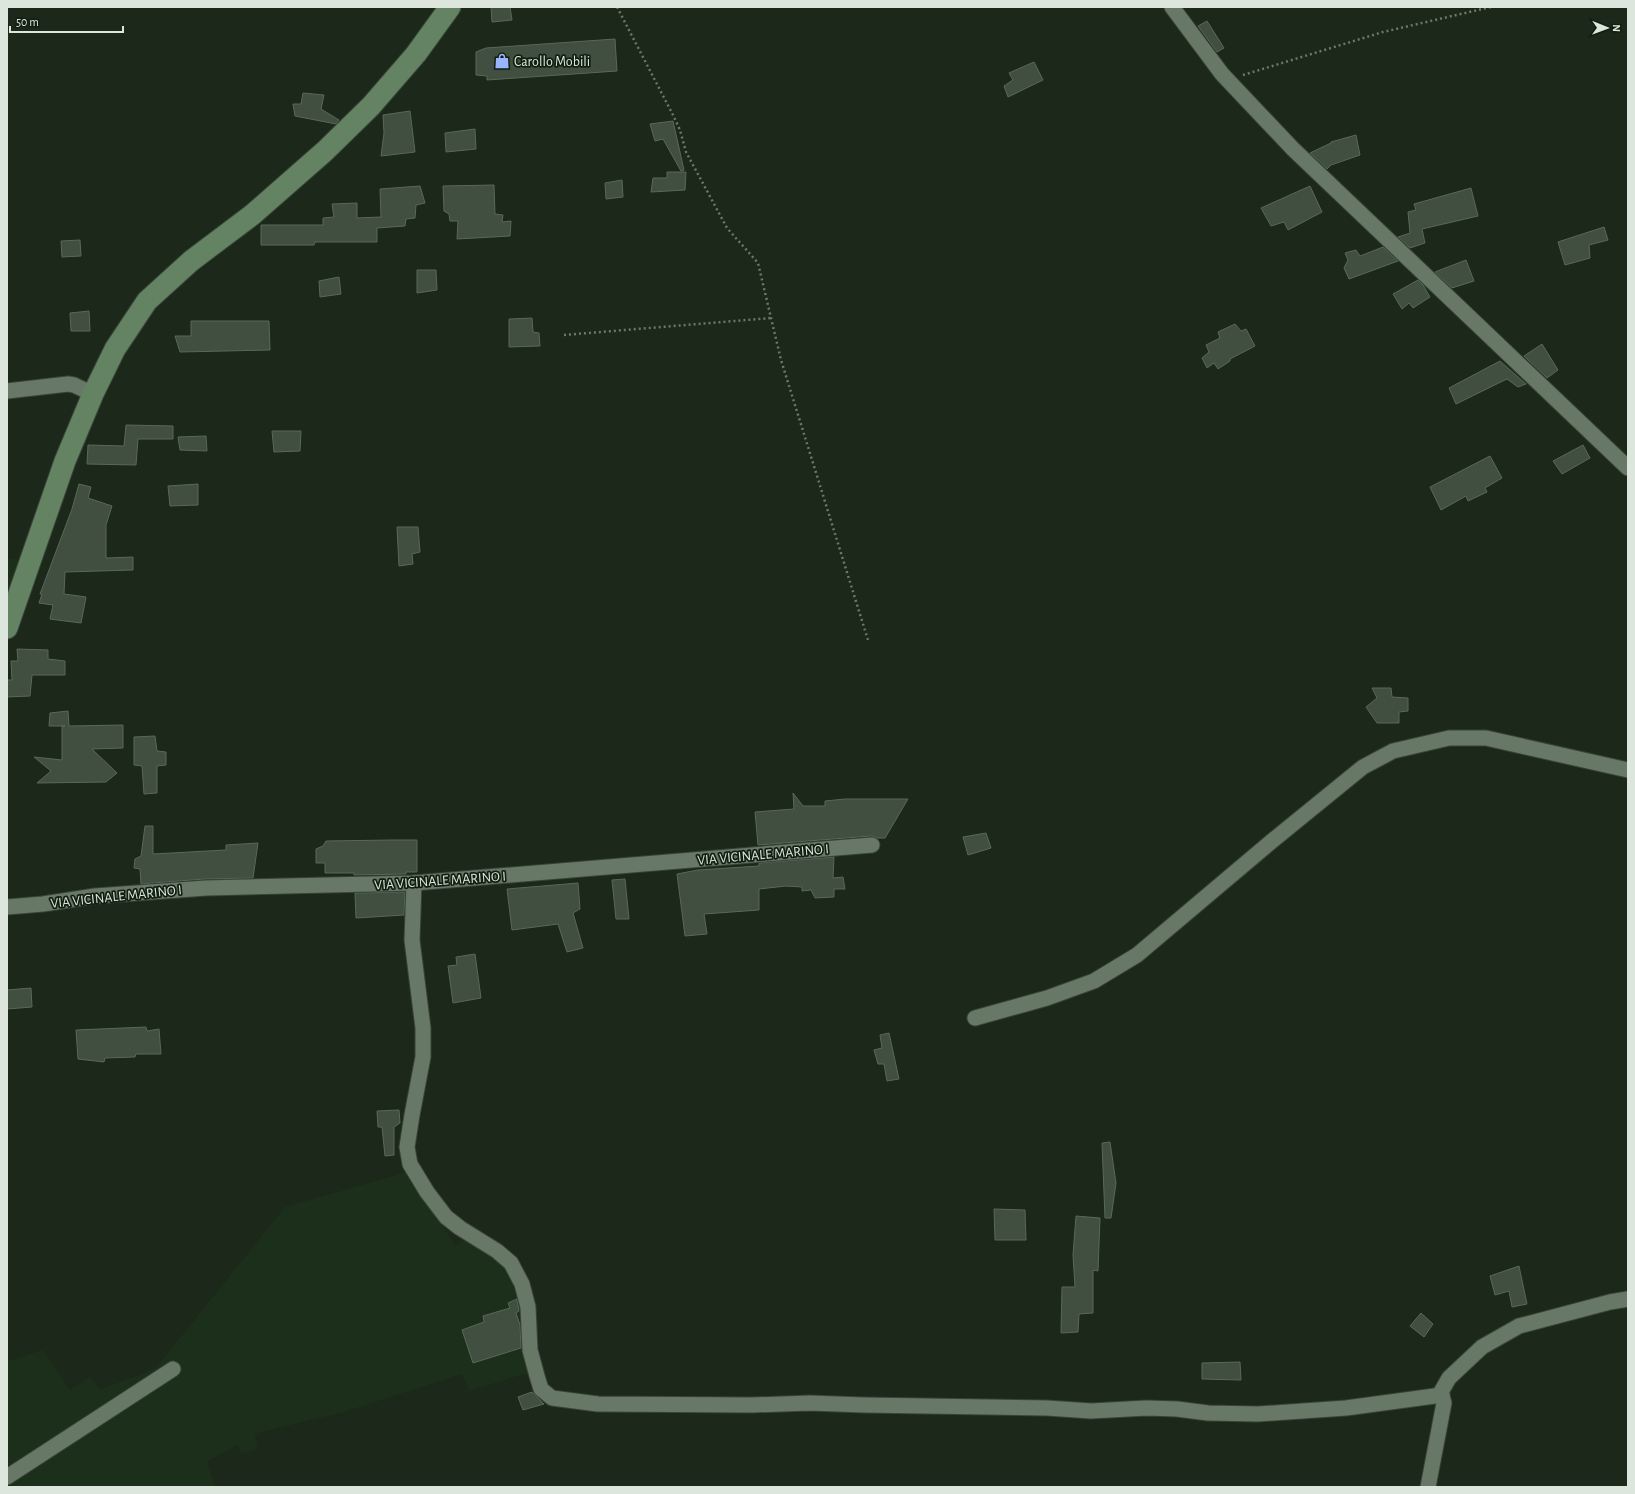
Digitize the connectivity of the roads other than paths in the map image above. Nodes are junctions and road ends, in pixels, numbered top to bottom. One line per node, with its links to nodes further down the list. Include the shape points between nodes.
1 (450, 7): 4 (main road, via 416,54 365,112 325,151 252,215 191,260 146,301 115,349)
2 (1172, 7): 5 (street, via 1228,79 1293,149)
3 (7, 390): 4 (street, via 68,384)
4 (93, 394): 6 (main road, via 65,461)
5 (1628, 468)
6 (7, 628)
7 (1628, 770): 11 (street, via 1486,738 1449,738 1393,751 1362,767 1137,955 1094,981 1047,998)
8 (872, 846): 9 (street, VIA VICINALE MARINO I)
9 (414, 883): 10 (street, VIA VICINALE MARINO I, via 206,888 95,896); 14 (street, via 412,940 423,1028 423,1057 408,1147 410,1164 446,1217 511,1263 522,1284 528,1307 530,1350 537,1376 541,1389 552,1398 598,1404 810,1403 1091,1411 1147,1408 1258,1414 1346,1408)
10 (7, 907)
11 (975, 1018)
12 (1628, 1299): 14 (street, via 1519,1326 1482,1347 1449,1378 1441,1392)
13 (172, 1369): 15 (street)
14 (1442, 1395): 16 (street, via 1444,1403)
15 (7, 1477)
16 (1428, 1487)

